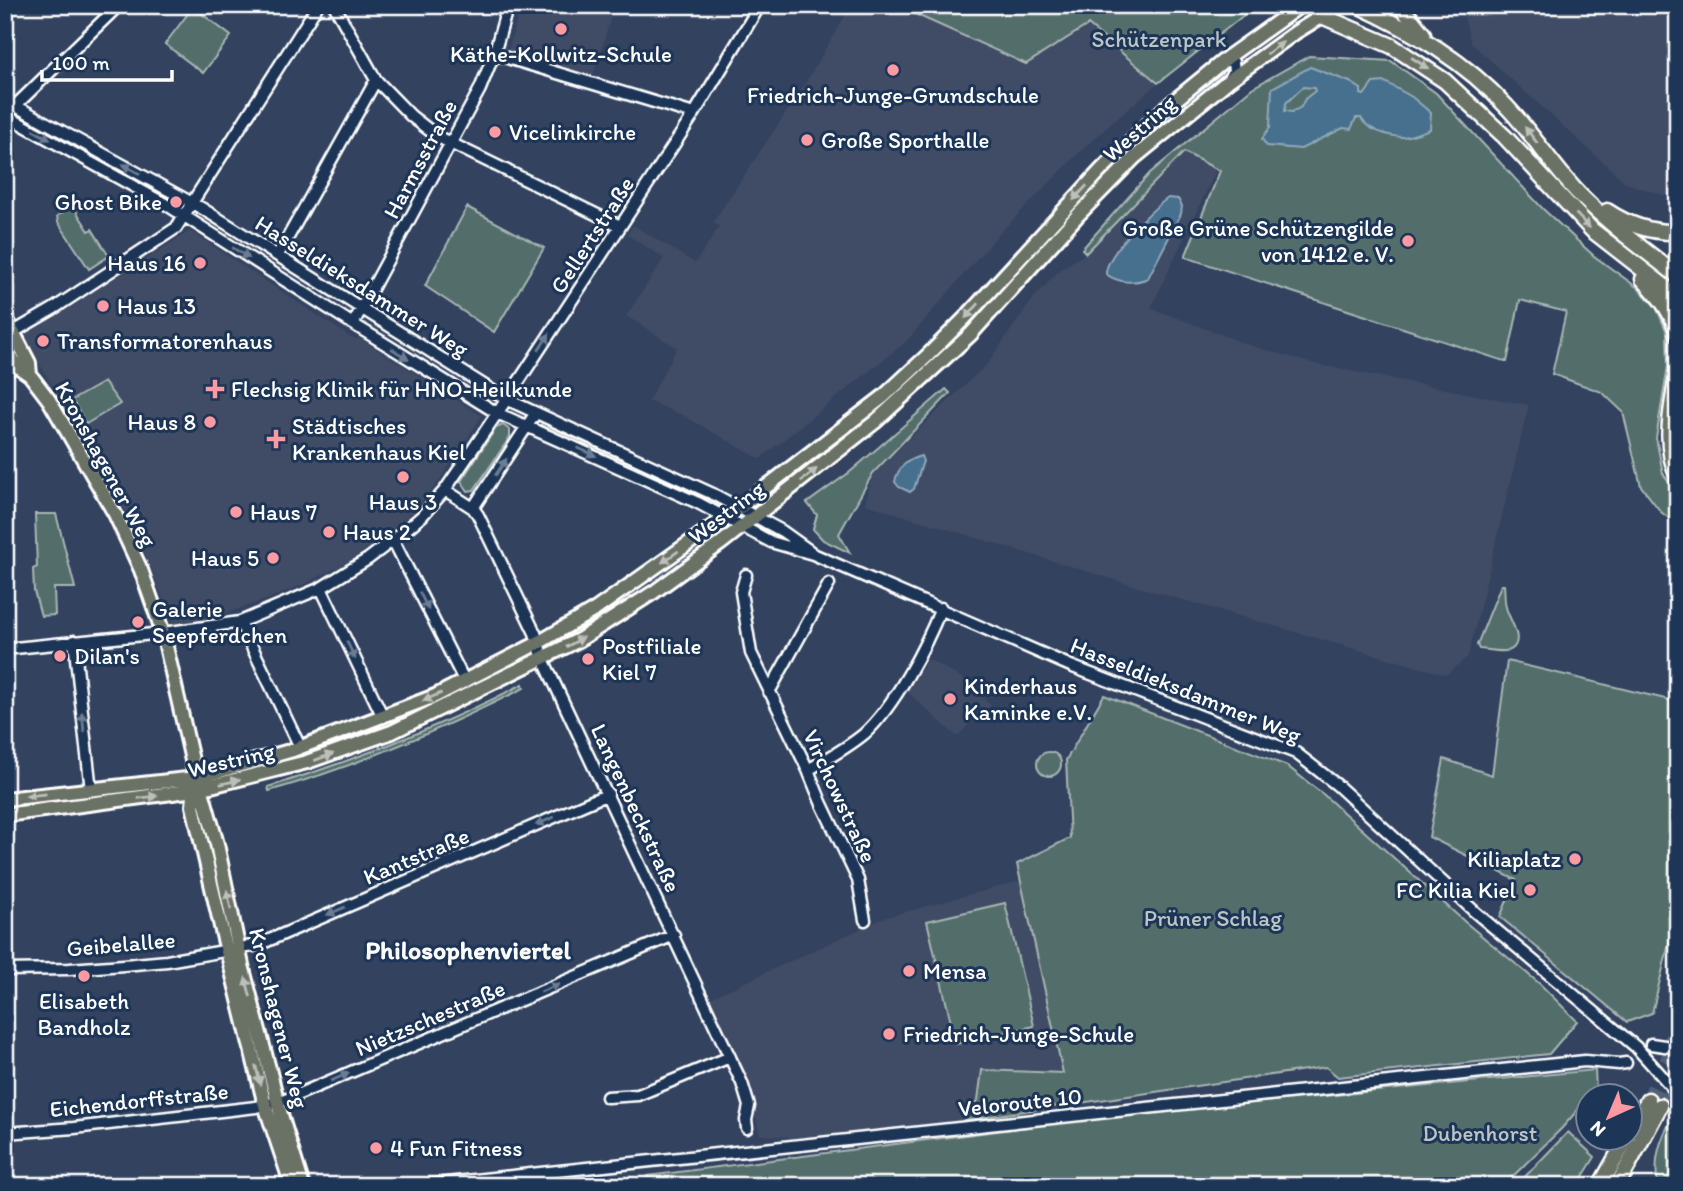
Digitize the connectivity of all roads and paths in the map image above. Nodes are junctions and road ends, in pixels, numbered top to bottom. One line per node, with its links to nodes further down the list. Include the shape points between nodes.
1 (120, 5): 17 (street)
2 (318, 5): 22 (street)
3 (334, 5): 14 (street)
4 (508, 5): 12 (street, Harmsstraße)
5 (760, 5): 19 (street, Gellertstraße)
6 (1340, 5): 10 (main road, Westring)
7 (1357, 5): 11 (highway)
8 (1400, 5): 11 (highway)
9 (1298, 6): 10 (main road); 13 (main road, Westring)
10 (1322, 16): 15 (main road, Westring, one-way to 10); 26 (highway, one-way to 26, via 1360,30 1422,64 1457,91)
11 (1430, 43): 21 (highway, one-way to 11, via 1506,105)
12 (494, 54): 19 (street); 20 (street, Harmsstraße)
13 (1221, 62): 15 (street, via 1233,62); 47 (main road, Westring, one-way to 47, via 1125,146 918,365)
14 (376, 80): 20 (street, via 411,116); 27 (street)
15 (1228, 81): 49 (main road, Westring, one-way to 15, via 876,422 938,366 1121,171)
16 (5, 100): 17 (street, Hasseldieksdammer Weg)
17 (16, 105): 22 (street, Hasseldieksdammer Weg, one-way to 17)
18 (5, 114): 23 (street, Hasseldieksdammer Weg, one-way to 23)
19 (694, 114): 24 (street, Gellertstraße)
20 (451, 144): 24 (street); 30 (street, Harmsstraße)
21 (1578, 192): 25 (highway, via 1631,224); 28 (highway)
22 (192, 202): 23 (street); 27 (street, Hasseldieksdammer Weg)
23 (184, 216): 32 (street, Hasseldieksdammer Weg, one-way to 32); 33 (street, via 176,228)
24 (621, 226): 40 (street, Gellertstraße, one-way to 24)
25 (1678, 232)
26 (1613, 248): 29 (highway); 34 (highway, via 1665,304)
27 (278, 255): 30 (street, Hasseldieksdammer Weg)
28 (1678, 276)
29 (1678, 297)
30 (362, 309): 32 (street, Harmsstraße); 40 (street, Hasseldieksdammer Weg)
31 (5, 316): 33 (main road, Kronshagener Weg)
32 (353, 324): 41 (street, Hasseldieksdammer Weg, one-way to 41)
33 (9, 335): 39 (main road, Kronshagener Weg, via 29,363)
34 (1678, 336)
35 (5, 350): 36 (main road, Kronshagener Weg)
36 (15, 363): 38 (street); 39 (main road, Kronshagener Weg)
37 (1678, 371): 44 (highway, via 1669,426 1669,452)
38 (5, 375)
39 (30, 375): 58 (main road, Kronshagener Weg, via 115,514)
40 (506, 399): 41 (street, Gellertstraße); 42 (street, Hasseldieksdammer Weg)
41 (497, 412): 43 (street, Hasseldieksdammer Weg); 45 (street, Gellertstraße)
42 (535, 414): 43 (street); 47 (street, Hasseldieksdammer Weg)
43 (528, 427): 46 (street, one-way to 43); 48 (street, Hasseldieksdammer Weg, one-way to 48)
44 (1678, 477)
45 (445, 489): 46 (street); 51 (street, Gellertstraße)
46 (473, 508): 60 (street, Langenbeckstraße)
47 (740, 508): 48 (main road, Westring); 49 (street, Hasseldieksdammer Weg)
48 (726, 517): 50 (street, Hasseldieksdammer Weg); 60 (main road, Westring, one-way to 60)
49 (756, 517): 50 (main road, Westring); 52 (street, Hasseldieksdammer Weg)
50 (742, 527): 52 (street, Hasseldieksdammer Weg, via 778,545); 62 (main road, Westring, one-way to 50, via 625,611)
51 (393, 540): 55 (street, Gellertstraße); 63 (street, one-way to 63)
52 (813, 554): 56 (street, Hasseldieksdammer Weg)
53 (746, 575): 64 (street, Virchowstraße, via 741,592 746,632)
54 (830, 584): 64 (street)
55 (321, 589): 57 (street, Gellertstraße); 65 (street, one-way to 65)
56 (941, 608): 67 (street, via 898,691 872,726); 81 (street, Hasseldieksdammer Weg, via 1073,667 1296,753 1636,1046)
57 (240, 622): 58 (street, Gellertstraße); 66 (street)
58 (163, 633): 59 (street, Gellertstraße); 68 (main road, Kronshagener Weg)
59 (74, 641): 61 (street, Gellertstraße); 69 (street, one-way to 59)
60 (538, 643): 62 (street, Langenbeckstraße); 63 (main road, Westring)
61 (5, 649)
62 (543, 659): 68 (main road, Westring, one-way to 62, via 307,762 391,732); 70 (street, Langenbeckstraße)
63 (465, 682): 65 (main road, Westring, one-way to 65)
64 (769, 692): 67 (street, Virchowstraße)
65 (383, 717): 66 (main road, Westring)
66 (300, 747): 68 (main road, Westring)
67 (808, 770): 73 (street, Virchowstraße, via 858,880)
68 (198, 786): 69 (main road, Westring); 72 (main road, Westring, one-way to 68); 75 (main road, Kronshagener Weg, via 193,806)
69 (91, 790): 71 (main road, Westring, one-way to 71)
70 (608, 794): 74 (street, Langenbeckstraße); 75 (street, Kantstraße, one-way to 75, via 258,945)
71 (5, 799)
72 (5, 815)
73 (865, 919)
74 (674, 934): 79 (street, Langenbeckstraße); 83 (street, Nietzschestraße, one-way to 74)
75 (233, 950): 76 (street, Geibelallee, via 124,965); 83 (main road, Kronshagener Weg)
76 (5, 970)
77 (1651, 1044): 78 (street)
78 (1678, 1048)
79 (730, 1057): 82 (street, via 638,1095); 86 (street, Langenbeckstraße, via 747,1098)
80 (1626, 1063): 92 (street, Veloroute 10, via 1585,1060)
81 (1678, 1094)
82 (607, 1097)
83 (271, 1103): 87 (street, Eichendorffstraße); 90 (main road, Kronshagener Weg); 91 (main road, Kronshagener Weg)
84 (1644, 1116): 85 (highway, via 1654,1103)
85 (1644, 1125)
86 (747, 1128)
87 (5, 1133)
88 (1620, 1152): 93 (highway)
89 (1632, 1152): 94 (highway)
90 (292, 1186)
91 (303, 1186)
92 (418, 1186)
93 (1600, 1186)
94 (1617, 1186)

